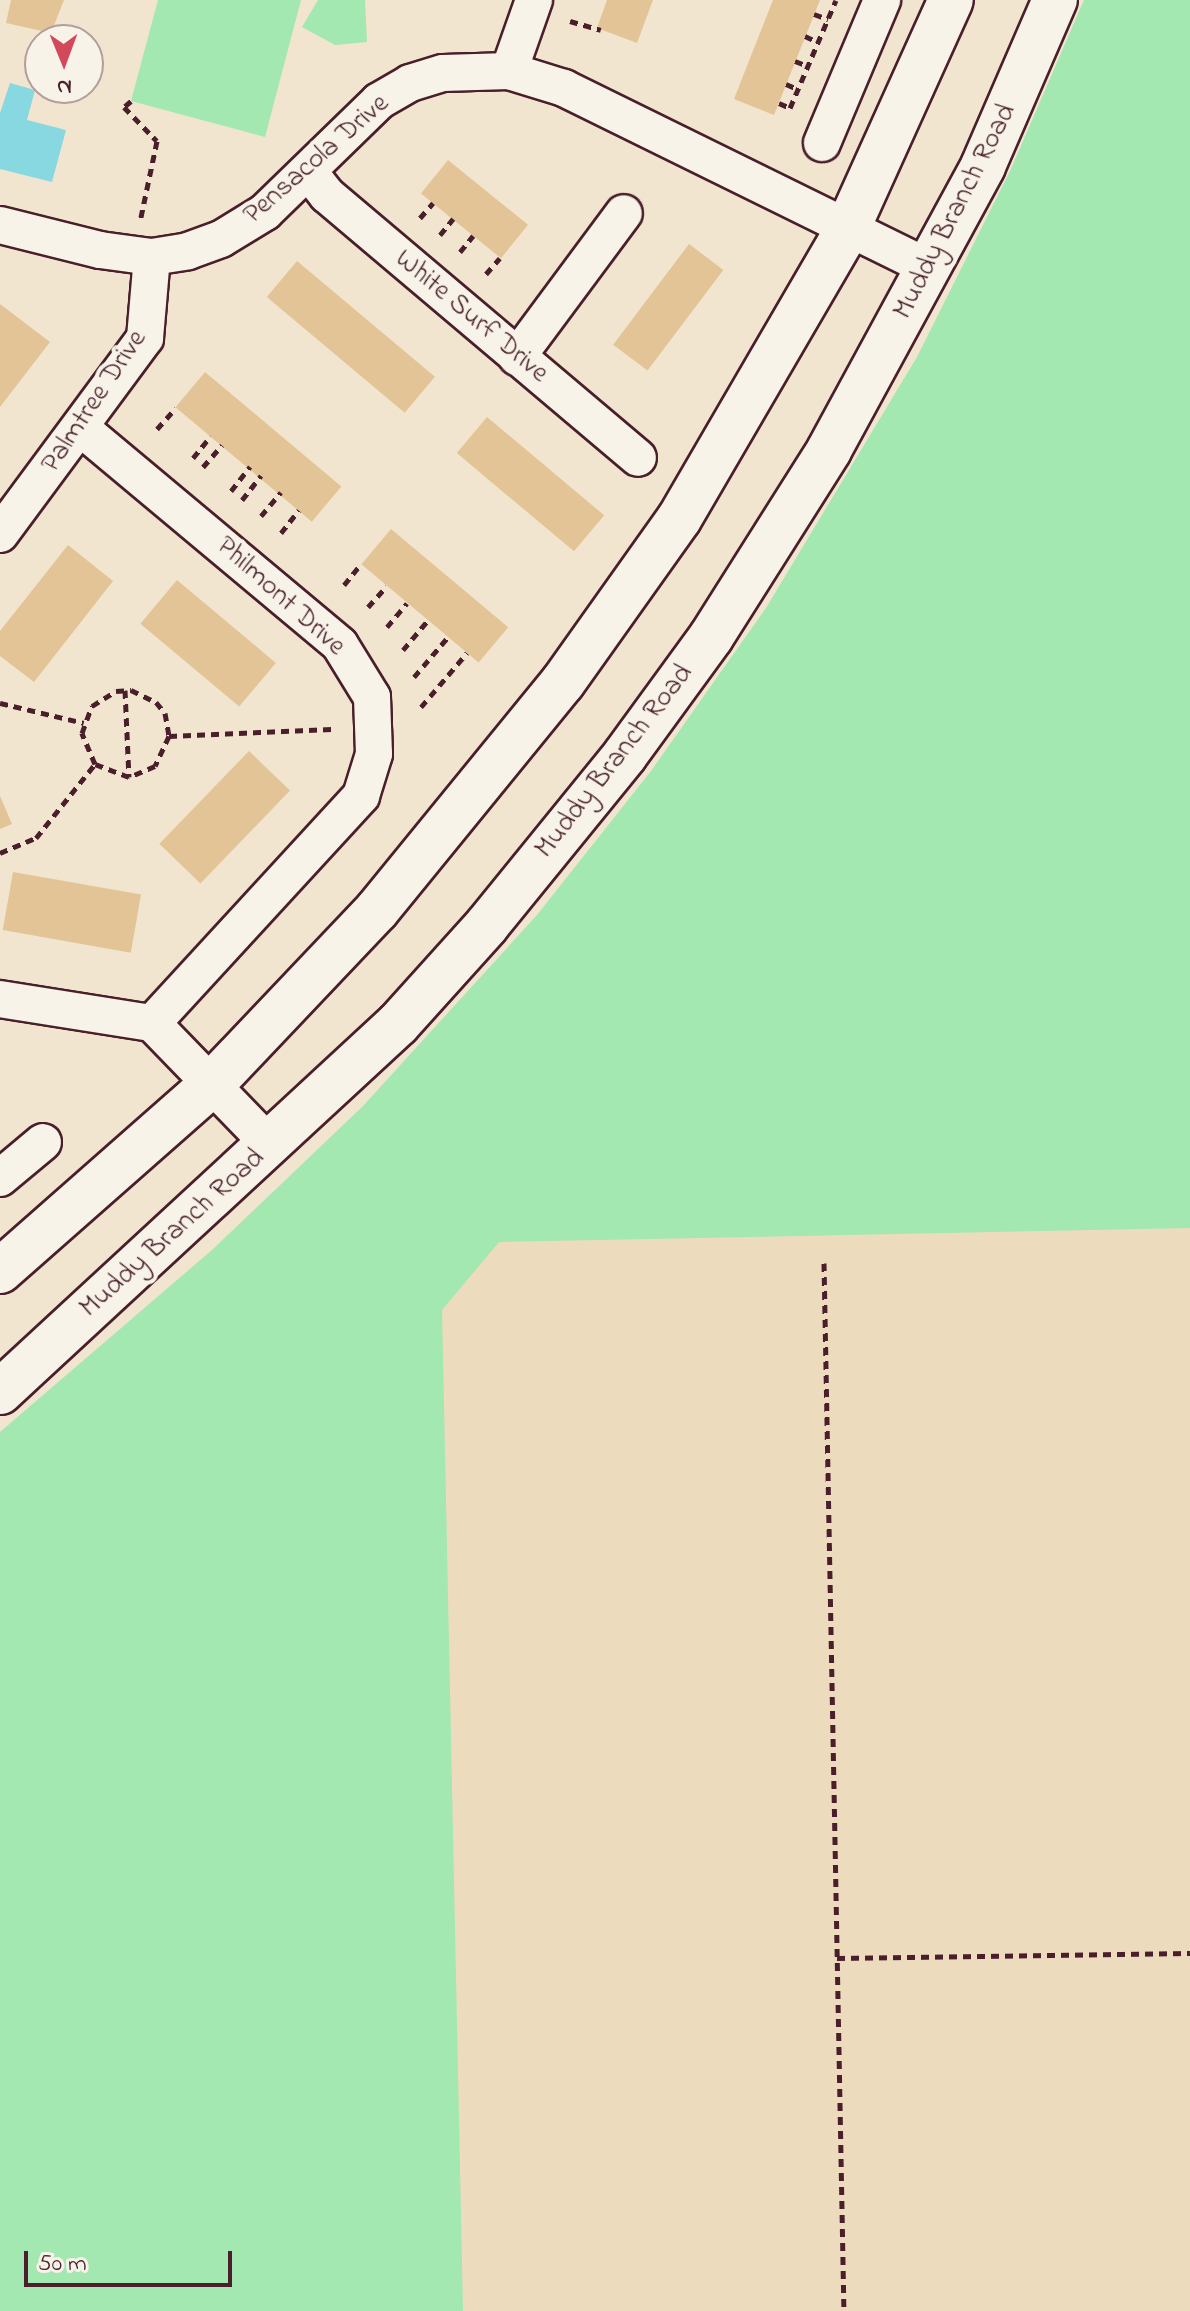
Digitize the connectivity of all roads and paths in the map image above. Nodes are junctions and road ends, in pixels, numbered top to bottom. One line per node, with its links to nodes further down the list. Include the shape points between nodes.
1 (534, 0): 14 (street)
2 (836, 0): 7 (path)
3 (882, 0): 19 (street)
4 (951, 0): 27 (main road)
5 (1055, 0): 33 (main road, Muddy Branch Road, via 983,166)
6 (814, 14): 7 (path)
7 (828, 19): 11 (path)
8 (570, 21): 9 (path)
9 (601, 30)
10 (805, 36): 11 (path)
11 (818, 42): 13 (path)
12 (795, 61): 13 (path)
13 (808, 66): 16 (path)
14 (509, 71): 20 (street, Pensacola Drive, via 443,73 410,83 379,101); 27 (street, Pensacola Drive, via 564,88)
15 (786, 84): 16 (path)
16 (798, 89): 18 (path, via 790,108)
17 (131, 101): 25 (path, via 124,107 157,141)
18 (779, 103)
19 (822, 143)
20 (309, 172): 31 (street, Pensacola Drive, via 265,212 221,239); 35 (street, White Surf Drive, via 327,195)
21 (433, 203): 23 (path)
22 (624, 213): 35 (street)
23 (420, 218)
24 (453, 219): 28 (path)
25 (140, 222)
26 (0, 225): 31 (street, Pensacola Drive)
27 (847, 230): 33 (street, Pensacola Drive); 75 (main road, via 679,519 563,682 377,910)
28 (440, 235)
29 (473, 236): 30 (path)
30 (460, 252)
31 (152, 257): 37 (street, Palmtree Drive, via 145,338)
32 (500, 258): 34 (path)
33 (930, 268): 77 (main road, Muddy Branch Road, via 829,450 711,637 625,755 408,1013)
34 (486, 274)
35 (517, 357): 42 (street, White Surf Drive)
36 (176, 408): 38 (path)
37 (82, 429): 52 (street, Palmtree Drive); 74 (street, Philmont Drive, via 340,645 372,697 374,754 361,796)
38 (157, 429)
39 (211, 436): 41 (path)
40 (222, 445): 43 (path)
41 (193, 458)
42 (638, 458)
43 (203, 467)
44 (250, 467): 46 (path)
45 (261, 476): 48 (path)
46 (231, 491)
47 (281, 492): 50 (path)
48 (242, 500)
49 (299, 510): 51 (path)
50 (261, 516)
51 (281, 533)
52 (0, 534)
53 (361, 564): 54 (path)
54 (344, 585)
55 (387, 586): 57 (path)
56 (407, 603): 59 (path)
57 (368, 607)
58 (428, 620): 61 (path)
59 (387, 627)
60 (448, 637): 63 (path)
61 (403, 650)
62 (467, 653): 66 (path)
63 (414, 677)
64 (125, 690): 67 (path, via 103,696); 69 (path, via 156,702 165,713); 71 (path)
65 (0, 703): 67 (path)
66 (421, 707)
67 (84, 723): 70 (path, via 84,747)
68 (332, 729): 69 (path)
69 (169, 736): 71 (path, via 155,766)
70 (95, 764): 71 (path); 72 (path, via 36,838)
71 (129, 777)
72 (0, 853)
73 (0, 999): 74 (street)
74 (152, 1023): 75 (street)
75 (211, 1085): 77 (street); 80 (main road)
76 (43, 1142): 78 (street)
77 (271, 1146): 81 (main road, Muddy Branch Road)
78 (0, 1178)
79 (824, 1263): 83 (path)
80 (0, 1271)
81 (0, 1392)
82 (1190, 1953): 83 (path)
83 (837, 1958): 84 (path)
84 (844, 2311)

